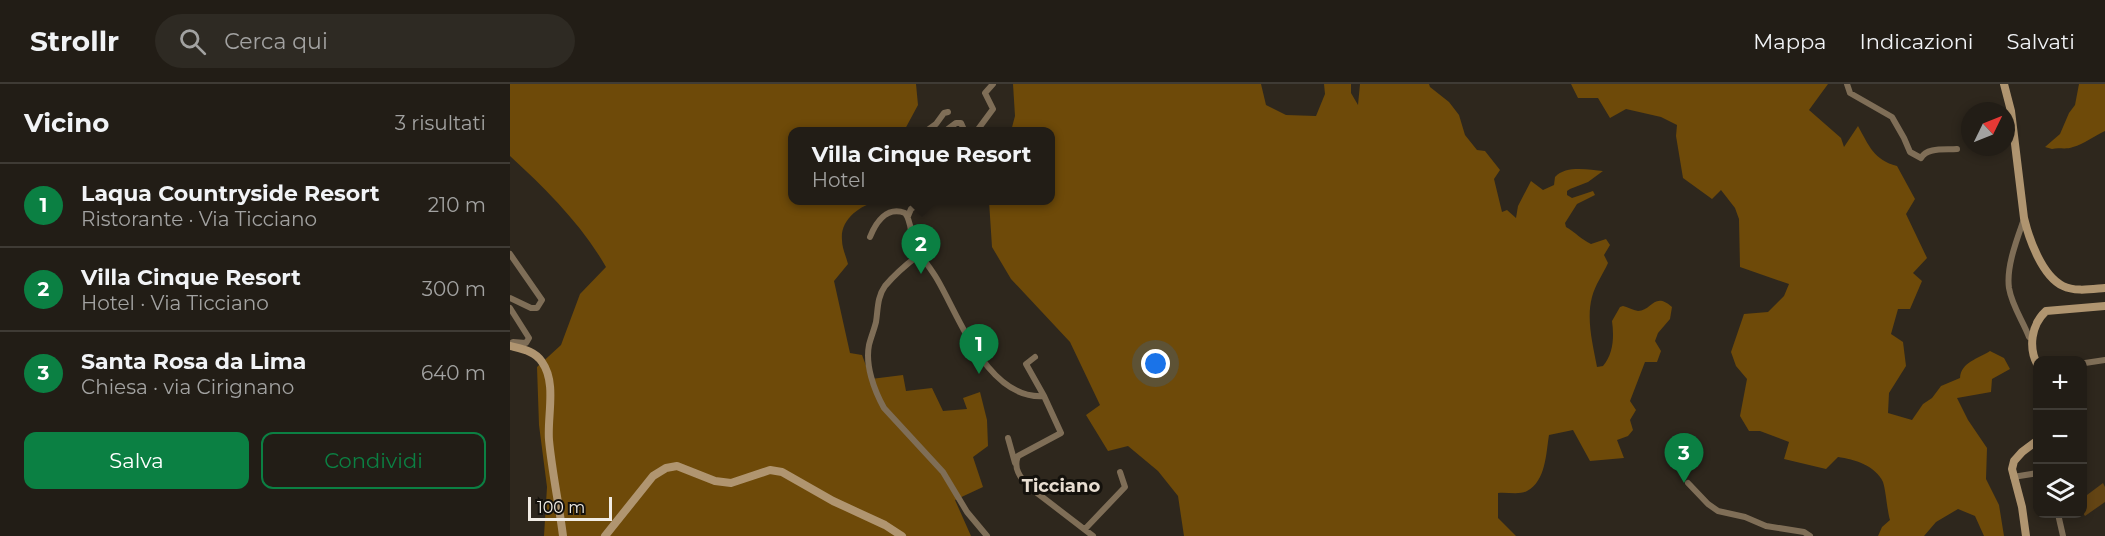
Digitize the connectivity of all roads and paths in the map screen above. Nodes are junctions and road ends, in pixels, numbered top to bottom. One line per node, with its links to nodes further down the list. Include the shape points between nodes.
1 (993, 84): 8 (street, via 985,93 993,109)
2 (1847, 84): 9 (street, via 1850,93 1892,117 1913,155 1921,158 1928,151)
3 (2004, 84): 12 (street)
4 (948, 112): 5 (street)
5 (932, 127)
6 (951, 127): 7 (street, via 961,123)
7 (963, 127)
8 (980, 127)
9 (1956, 149)
10 (917, 205): 11 (street)
11 (908, 216): 13 (street, via 899,210 891,211 875,225); 15 (street)
12 (2024, 218): 16 (street, via 2040,261 2057,282 2070,289); 20 (street, via 2014,247 2009,288)
13 (870, 237)
14 (510, 254): 17 (street, via 542,300 537,308 531,308)
15 (920, 254): 26 (street, via 979,354 1001,382 1031,397); 39 (street, via 892,278 880,296 868,358 873,383 885,408 943,472)
16 (2105, 288)
17 (510, 298)
18 (2105, 306): 23 (street, via 2046,311 2031,344)
19 (510, 308): 21 (street, via 529,338 526,343)
20 (2029, 337)
21 (510, 345): 36 (street, via 536,355 548,374 549,440)
22 (1035, 357): 26 (street, via 1026,364)
23 (2033, 357)
24 (2105, 360): 25 (street)
25 (2087, 363)
26 (1044, 396): 29 (street, via 1061,433 1018,456)
27 (1008, 438): 29 (street)
28 (2033, 444): 32 (street, via 2014,461)
29 (1016, 465): 35 (street, via 1028,486)
30 (1120, 472): 35 (street, via 1125,487)
31 (2033, 473): 32 (street)
32 (2013, 477): 42 (street)
33 (1688, 483): 41 (street, via 1718,511)
34 (2059, 518): 43 (street)
35 (1085, 529): 40 (street)
36 (563, 536)
37 (605, 536): 38 (street, via 653,476 677,466 731,483 770,470 782,472)
38 (902, 536)
39 (987, 536)
40 (1093, 536)
41 (1810, 536)
42 (2026, 536)
43 (2063, 536)

